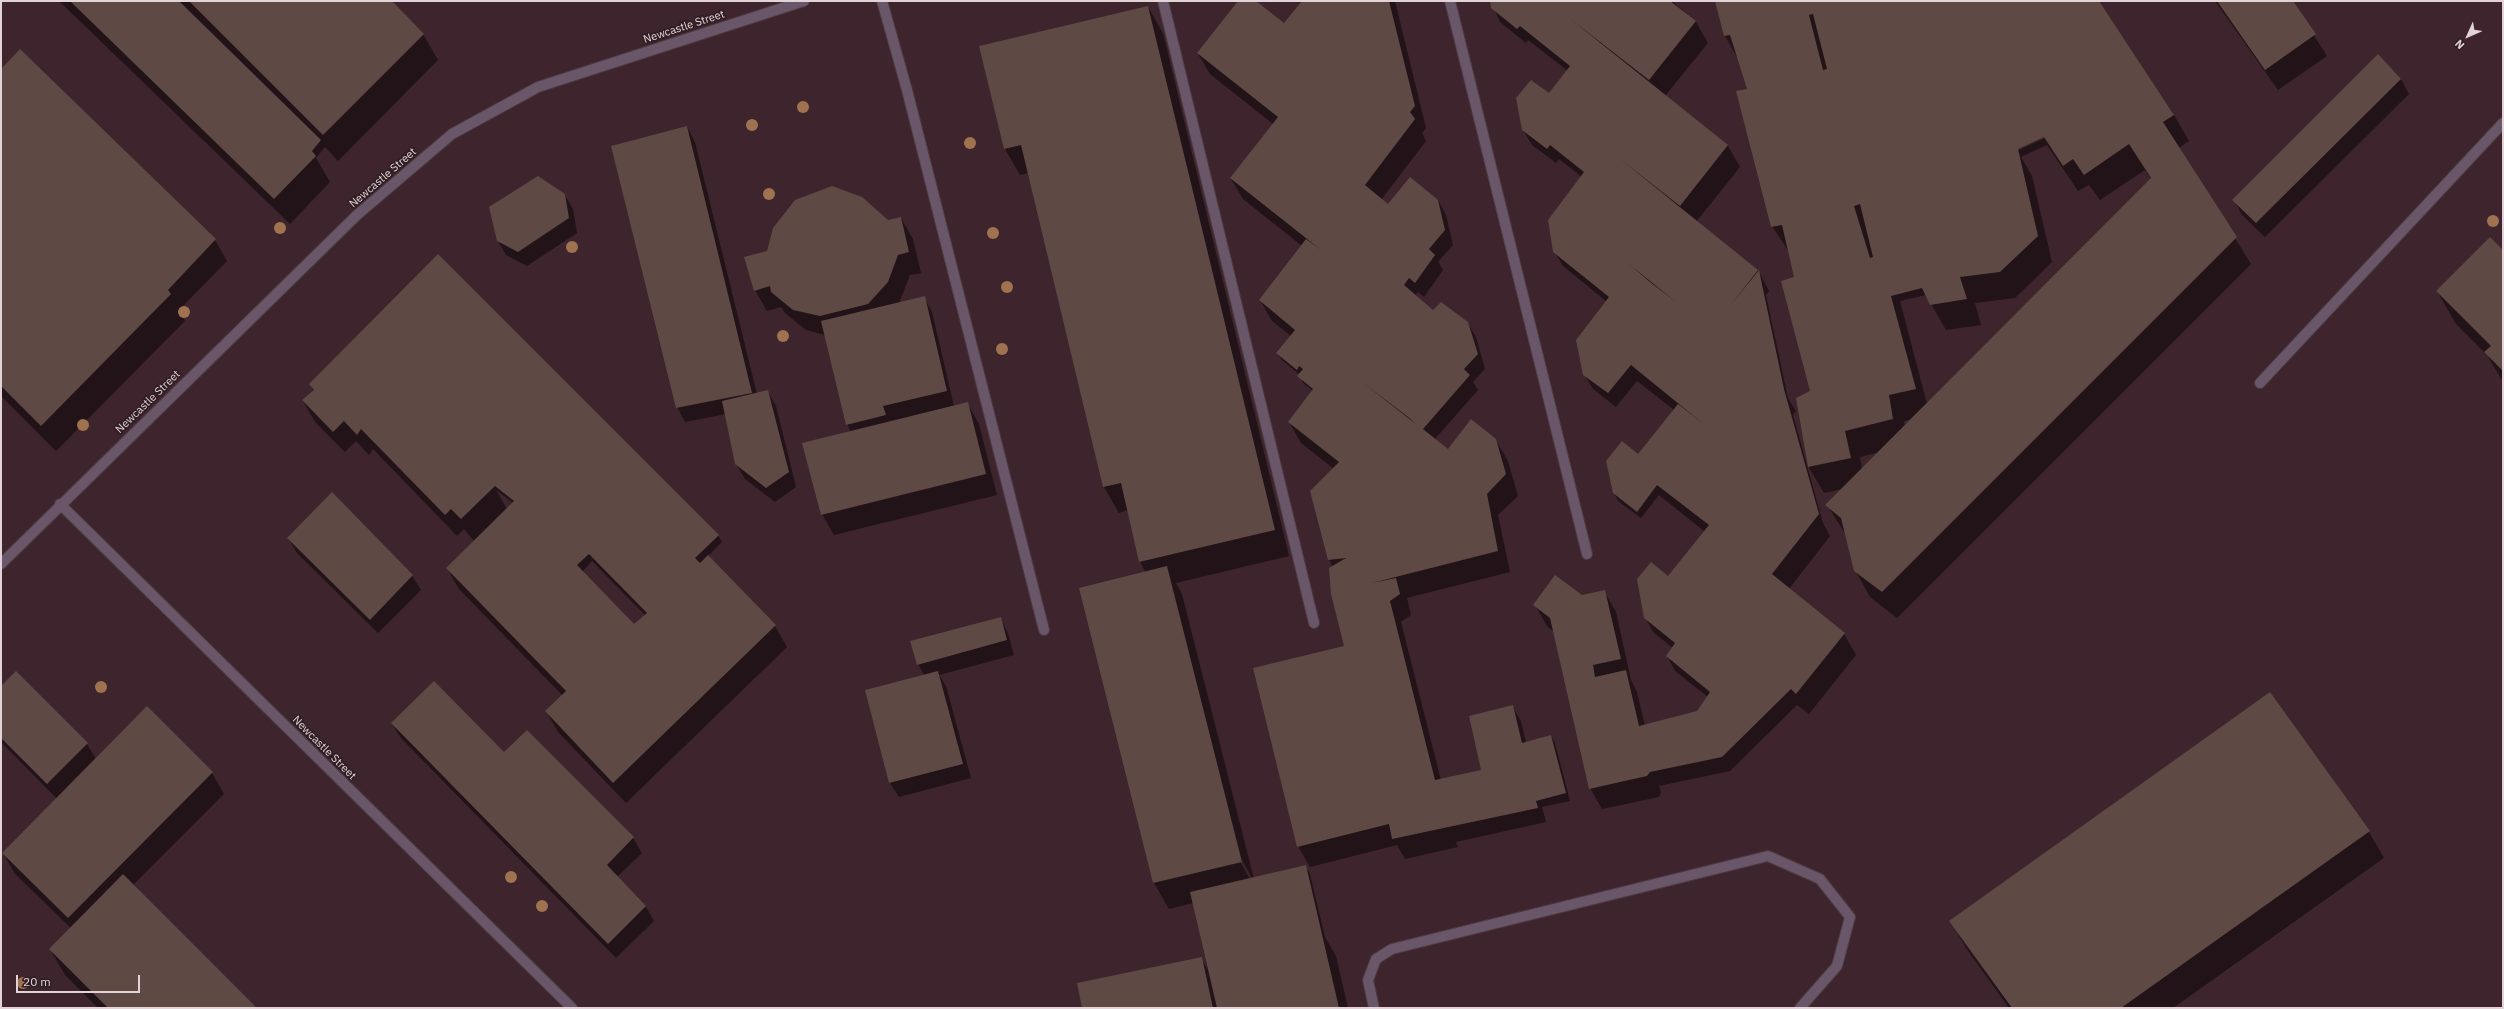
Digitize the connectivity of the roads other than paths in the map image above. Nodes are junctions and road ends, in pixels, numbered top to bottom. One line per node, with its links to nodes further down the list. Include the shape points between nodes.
1 (804, 1): 7 (street, Newcastle Street, via 538,87 452,134 357,215)
2 (882, 1): 11 (street, via 907,90)
3 (1163, 1): 10 (street)
4 (1450, 1): 8 (street)
5 (2503, 123): 6 (street)
6 (2260, 383)
7 (60, 504): 9 (street, Newcastle Street); 12 (street, Newcastle Street)
8 (1587, 554)
9 (1, 564)
10 (1314, 623)
11 (1044, 630)
12 (572, 1008)
13 (1374, 1008): 14 (street, via 1368,980 1376,959 1392,949 1768,856 1820,879 1850,917 1836,966)
14 (1800, 1008)

